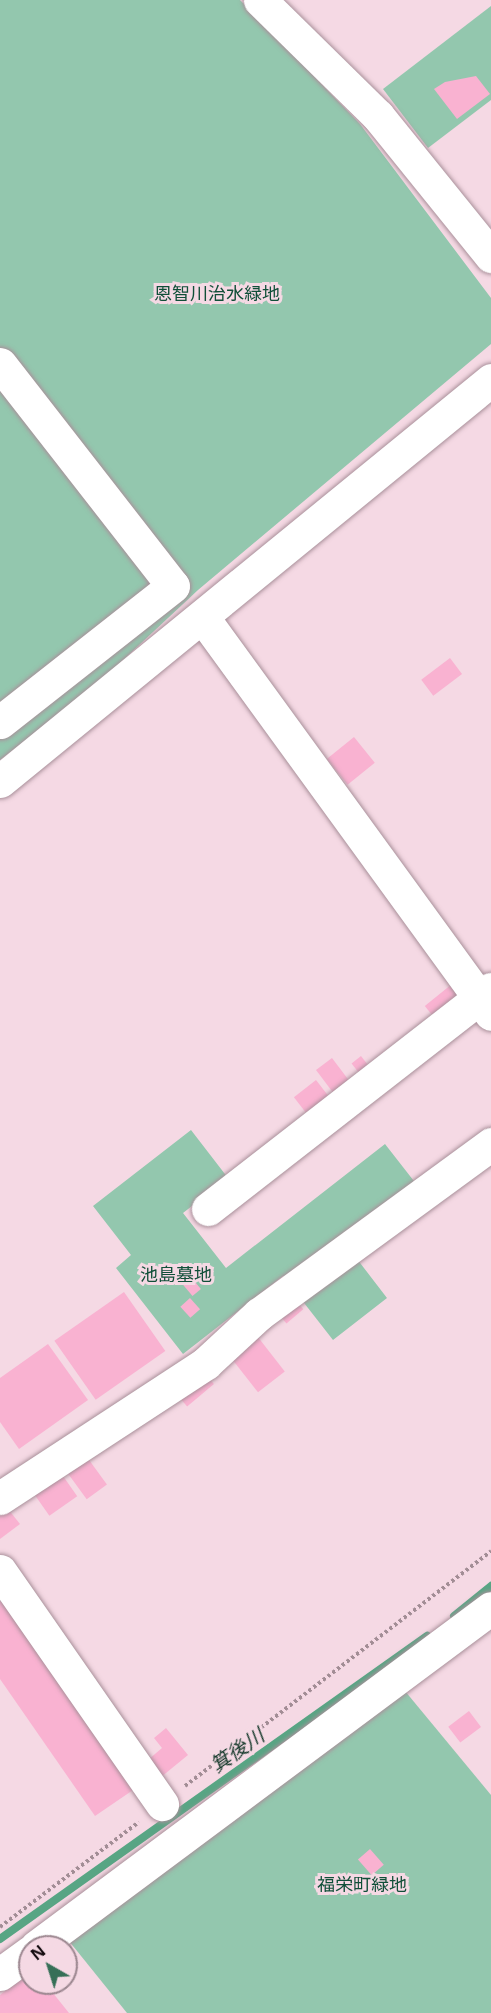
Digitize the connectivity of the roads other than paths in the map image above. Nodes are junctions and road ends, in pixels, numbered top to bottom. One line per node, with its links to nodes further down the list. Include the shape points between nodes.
1 (260, 0): 2 (street, via 378,116)
2 (491, 256)
3 (0, 364): 6 (street, via 172,586)
4 (491, 380): 5 (street)
5 (204, 619): 7 (street); 8 (street)
6 (0, 722)
7 (0, 781)
8 (487, 1000): 10 (street)
9 (491, 1144): 11 (street, via 259,1314 206,1363)
10 (208, 1209)
11 (0, 1498)
12 (0, 1571): 14 (street)
13 (491, 1608): 15 (street)
14 (162, 1804)
15 (52, 1935)
16 (18, 1961): 17 (street)
17 (0, 1974)

